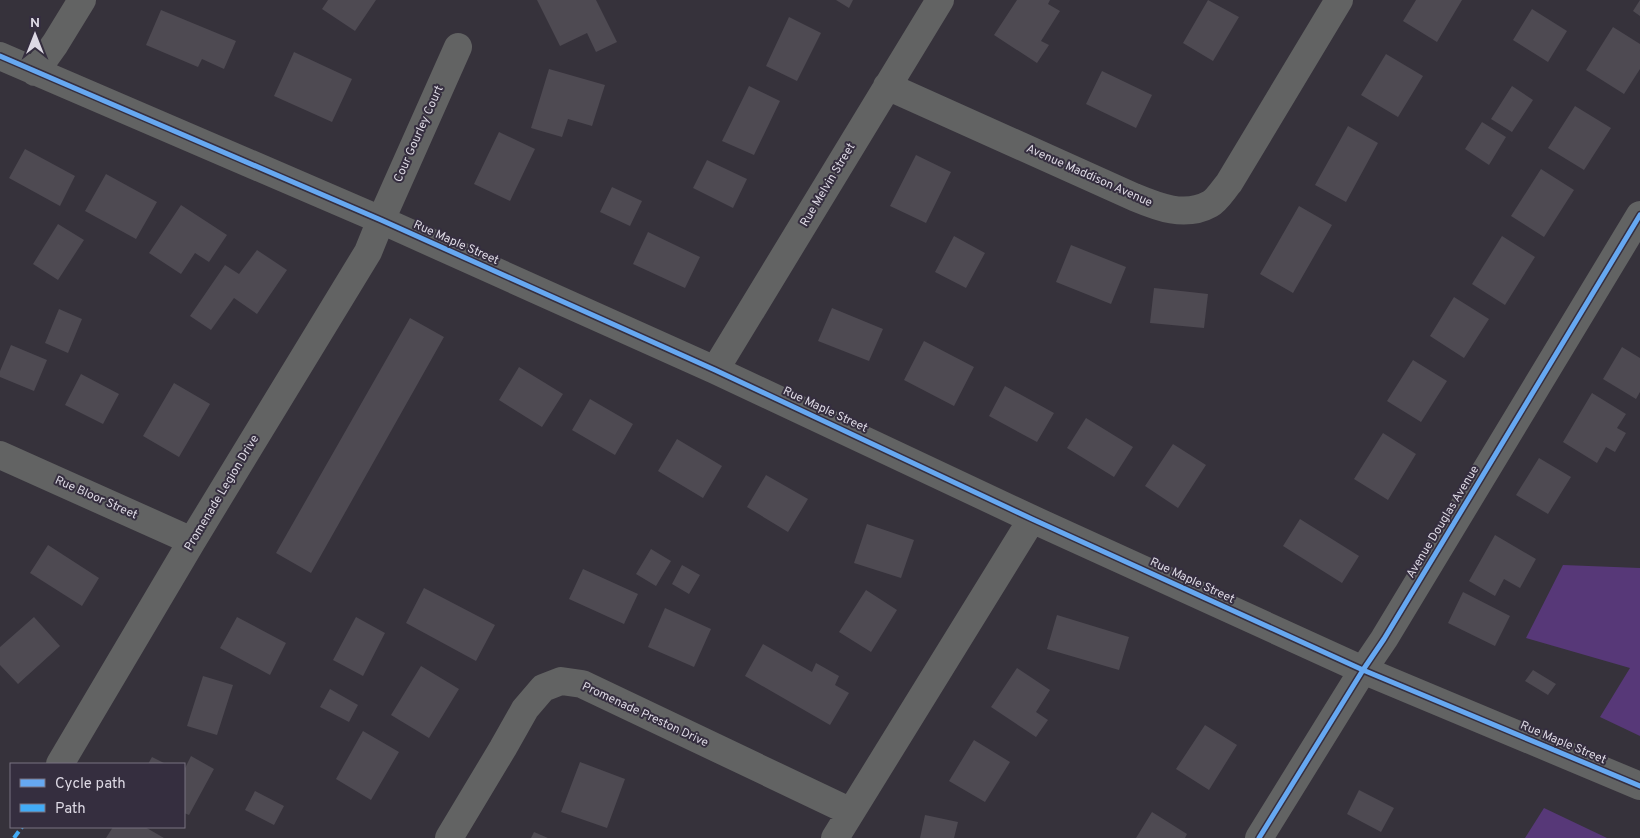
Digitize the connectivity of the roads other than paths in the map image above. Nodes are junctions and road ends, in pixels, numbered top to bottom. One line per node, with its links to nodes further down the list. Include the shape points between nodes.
1 (82, 0): 6 (street)
2 (940, 0): 7 (street, Rue Melvin Street)
3 (1340, 0): 7 (street, Avenue Maddison Avenue, via 1229,183 1211,203 1187,212 1160,208)
4 (458, 47): 9 (street, Cour Gourley Court)
5 (0, 56): 6 (street, Rue Maple Street)
6 (35, 72): 9 (street, Rue Maple Street)
7 (887, 86): 10 (street, Rue Melvin Street)
8 (1640, 215): 14 (street, Avenue Douglas Avenue)
9 (381, 220): 10 (street, Rue Maple Street); 13 (street, Promenade Legion Drive, via 368,252)
10 (715, 370): 12 (street, Rue Maple Street)
11 (0, 455): 13 (street, Rue Bloor Street)
12 (1032, 519): 14 (street, Rue Maple Street); 17 (street)
13 (192, 541): 15 (street, Promenade Legion Drive)
14 (1363, 670): 16 (street, Rue Maple Street); 20 (street, Avenue Douglas Avenue)
15 (61, 763)
16 (1640, 786)
17 (851, 812): 18 (street, Promenade Preston Drive, via 582,684 561,681 543,688 524,709 504,748); 19 (street)
18 (448, 838)
19 (835, 838)
20 (1259, 838)

